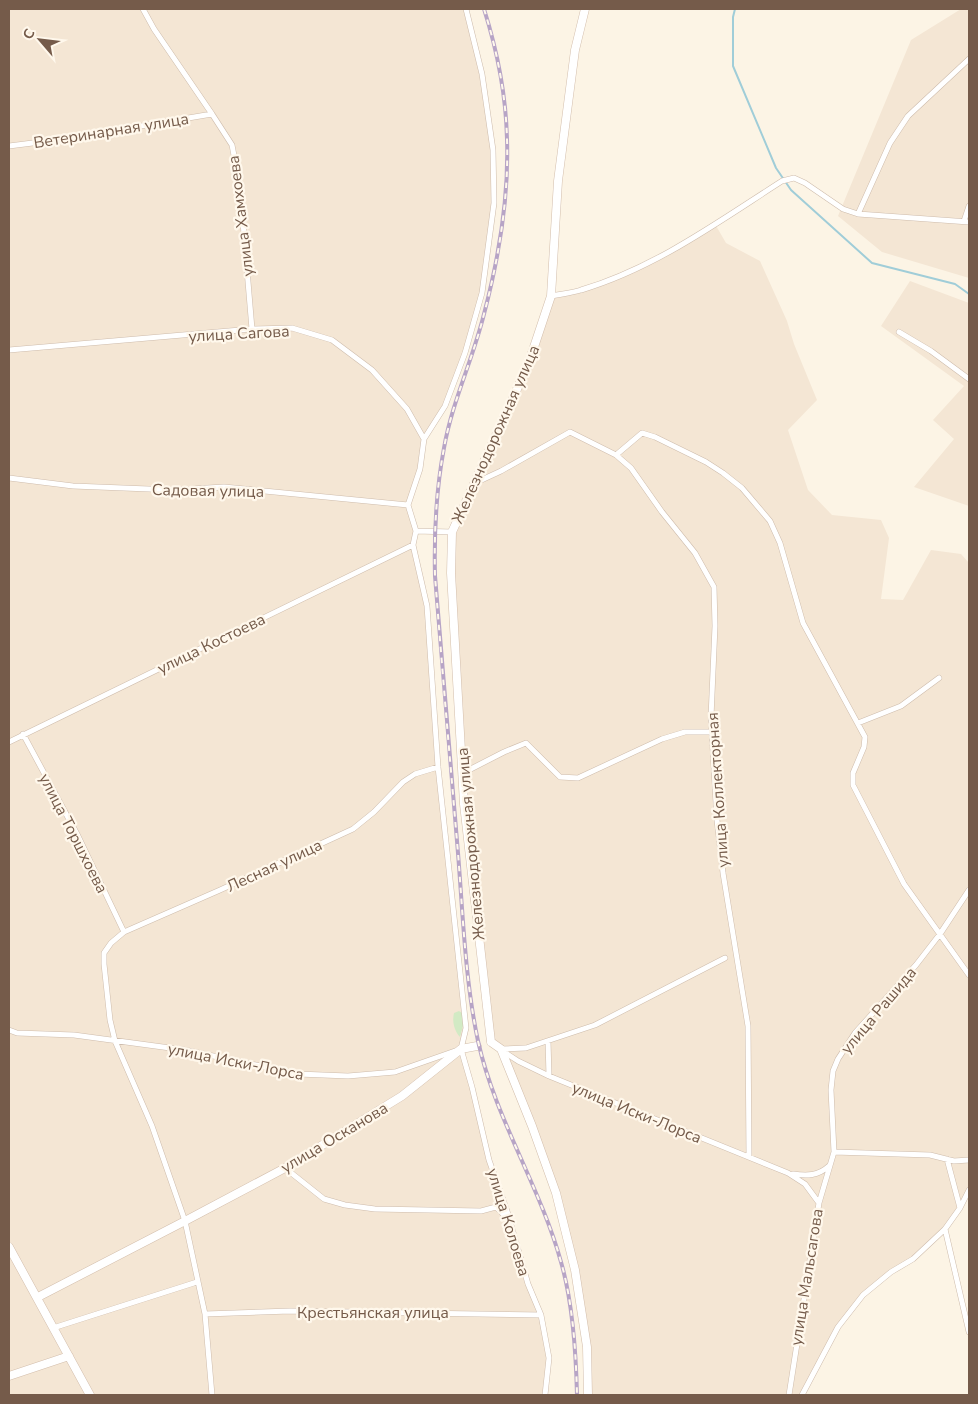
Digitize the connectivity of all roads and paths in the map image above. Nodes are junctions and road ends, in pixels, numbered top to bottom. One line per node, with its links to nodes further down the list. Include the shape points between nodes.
1 (143, 9): 5 (street, улица Хамхоева)
2 (466, 9): 15 (street, via 482,74 491,131 494,202 482,293 465,352 445,406)
3 (585, 9): 10 (street, Железнодорожная улица, via 574,50 558,182)
4 (969, 59): 8 (street, via 908,116 890,143)
5 (212, 114): 6 (street, Ветеринарная улица); 11 (street, улица Хамхоева, via 232,145 240,187)
6 (9, 146)
7 (969, 206): 9 (street)
8 (858, 214): 9 (street); 10 (street, via 843,209 794,178 782,181 641,267 580,291)
9 (966, 222)
10 (551, 296): 18 (street, Железнодорожная улица, via 528,365)
11 (252, 329): 13 (street, улица Сагова); 15 (street, улица Сагова, via 292,328 332,340 372,370 407,409)
12 (900, 332): 14 (street)
13 (9, 350)
14 (969, 379)
15 (424, 439): 19 (street, via 420,469)
16 (616, 455): 18 (street, улица Коллекторная, via 570,432); 24 (street, via 642,433 706,462 742,488 759,506 780,543 802,622); 25 (street, улица Коллекторная, via 631,468 695,553 714,587)
17 (9, 478): 19 (street, Садовая улица, via 73,486 174,490 224,487)
18 (475, 483): 21 (street, Железнодорожная улица)
19 (408, 505): 20 (street)
20 (416, 531): 21 (street); 22 (street)
21 (452, 532): 29 (street, Железнодорожная улица, via 451,573)
22 (413, 545): 26 (street, улица Костоева); 28 (street, via 427,606)
23 (939, 678): 24 (street, via 901,706)
24 (858, 723): 32 (street, via 865,737 853,772 853,785 904,884)
25 (712, 732): 29 (street, via 685,732 662,739 578,778 560,777 526,743); 45 (street, улица Коллекторная, via 723,873 748,1026)
26 (23, 734): 27 (street, улица Костоева); 31 (street, улица Торшхоева, via 78,836)
27 (9, 742)
28 (438, 767): 31 (street, Лесная улица, via 415,774 403,782 353,830); 39 (street, via 466,1028)
29 (463, 773): 38 (street, Железнодорожная улица)
30 (969, 890): 32 (street, улица Рашида)
31 (124, 932): 36 (street, Лесная улица, via 104,953)
32 (940, 934): 34 (street); 44 (street, улица Рашида, via 855,1033 838,1060 831,1090)
33 (725, 958): 37 (street, via 594,1024)
34 (969, 975)
35 (9, 1030): 36 (street, улица Иски-Лорса)
36 (115, 1041): 39 (street, улица Иски-Лорса, via 185,1050 298,1074 348,1076 395,1072); 54 (street, via 152,1126)
37 (548, 1041): 40 (street, via 526,1048); 43 (street)
38 (491, 1042): 39 (street, улица Осканова); 40 (street, улица Иски-Лорса)
39 (461, 1049): 49 (street, улица Осканова, via 402,1096); 55 (street, улица Колоева, via 489,1160)
40 (501, 1049): 41 (street, улица Иски-Лорса); 42 (street)
41 (518, 1061): 42 (street, via 512,1063); 43 (street, улица Иски-Лорса)
42 (508, 1070): 69 (street, via 556,1193 575,1270 587,1347)
43 (549, 1076): 45 (street, улица Иски-Лорса)
44 (834, 1152): 46 (street, via 930,1155); 48 (street, улица Рашида)
45 (749, 1157): 50 (street, улица Иски-Лорса)
46 (947, 1159): 47 (street); 53 (street)
47 (969, 1160)
48 (829, 1166): 50 (street, via 810,1176); 52 (street, улица Рашида)
49 (285, 1168): 54 (street, улица Осканова); 55 (street, via 324,1199 345,1206 481,1210 496,1207)
50 (788, 1173): 52 (street, улица Мальсагова, via 806,1184)
51 (969, 1190): 53 (street)
52 (819, 1202): 70 (street, улица Мальсагова)
53 (960, 1208): 56 (street)
54 (186, 1221): 58 (street); 59 (street, улица Осканова)
55 (510, 1221): 61 (street, улица Колоева, via 528,1284)
56 (945, 1229): 63 (street); 71 (street, via 913,1258 863,1295 838,1327)
57 (9, 1247): 59 (street)
58 (197, 1282): 60 (street); 62 (street)
59 (38, 1297): 62 (street)
60 (205, 1314): 61 (street, Крестьянская улица, via 290,1311); 67 (street)
61 (541, 1315): 68 (street, улица Колоева, via 548,1358)
62 (53, 1328): 64 (street)
63 (969, 1332)
64 (69, 1356): 65 (street); 66 (street)
65 (9, 1376)
66 (90, 1395)
67 (212, 1395)
68 (545, 1395)
69 (588, 1395)
70 (789, 1395)
71 (802, 1395)

